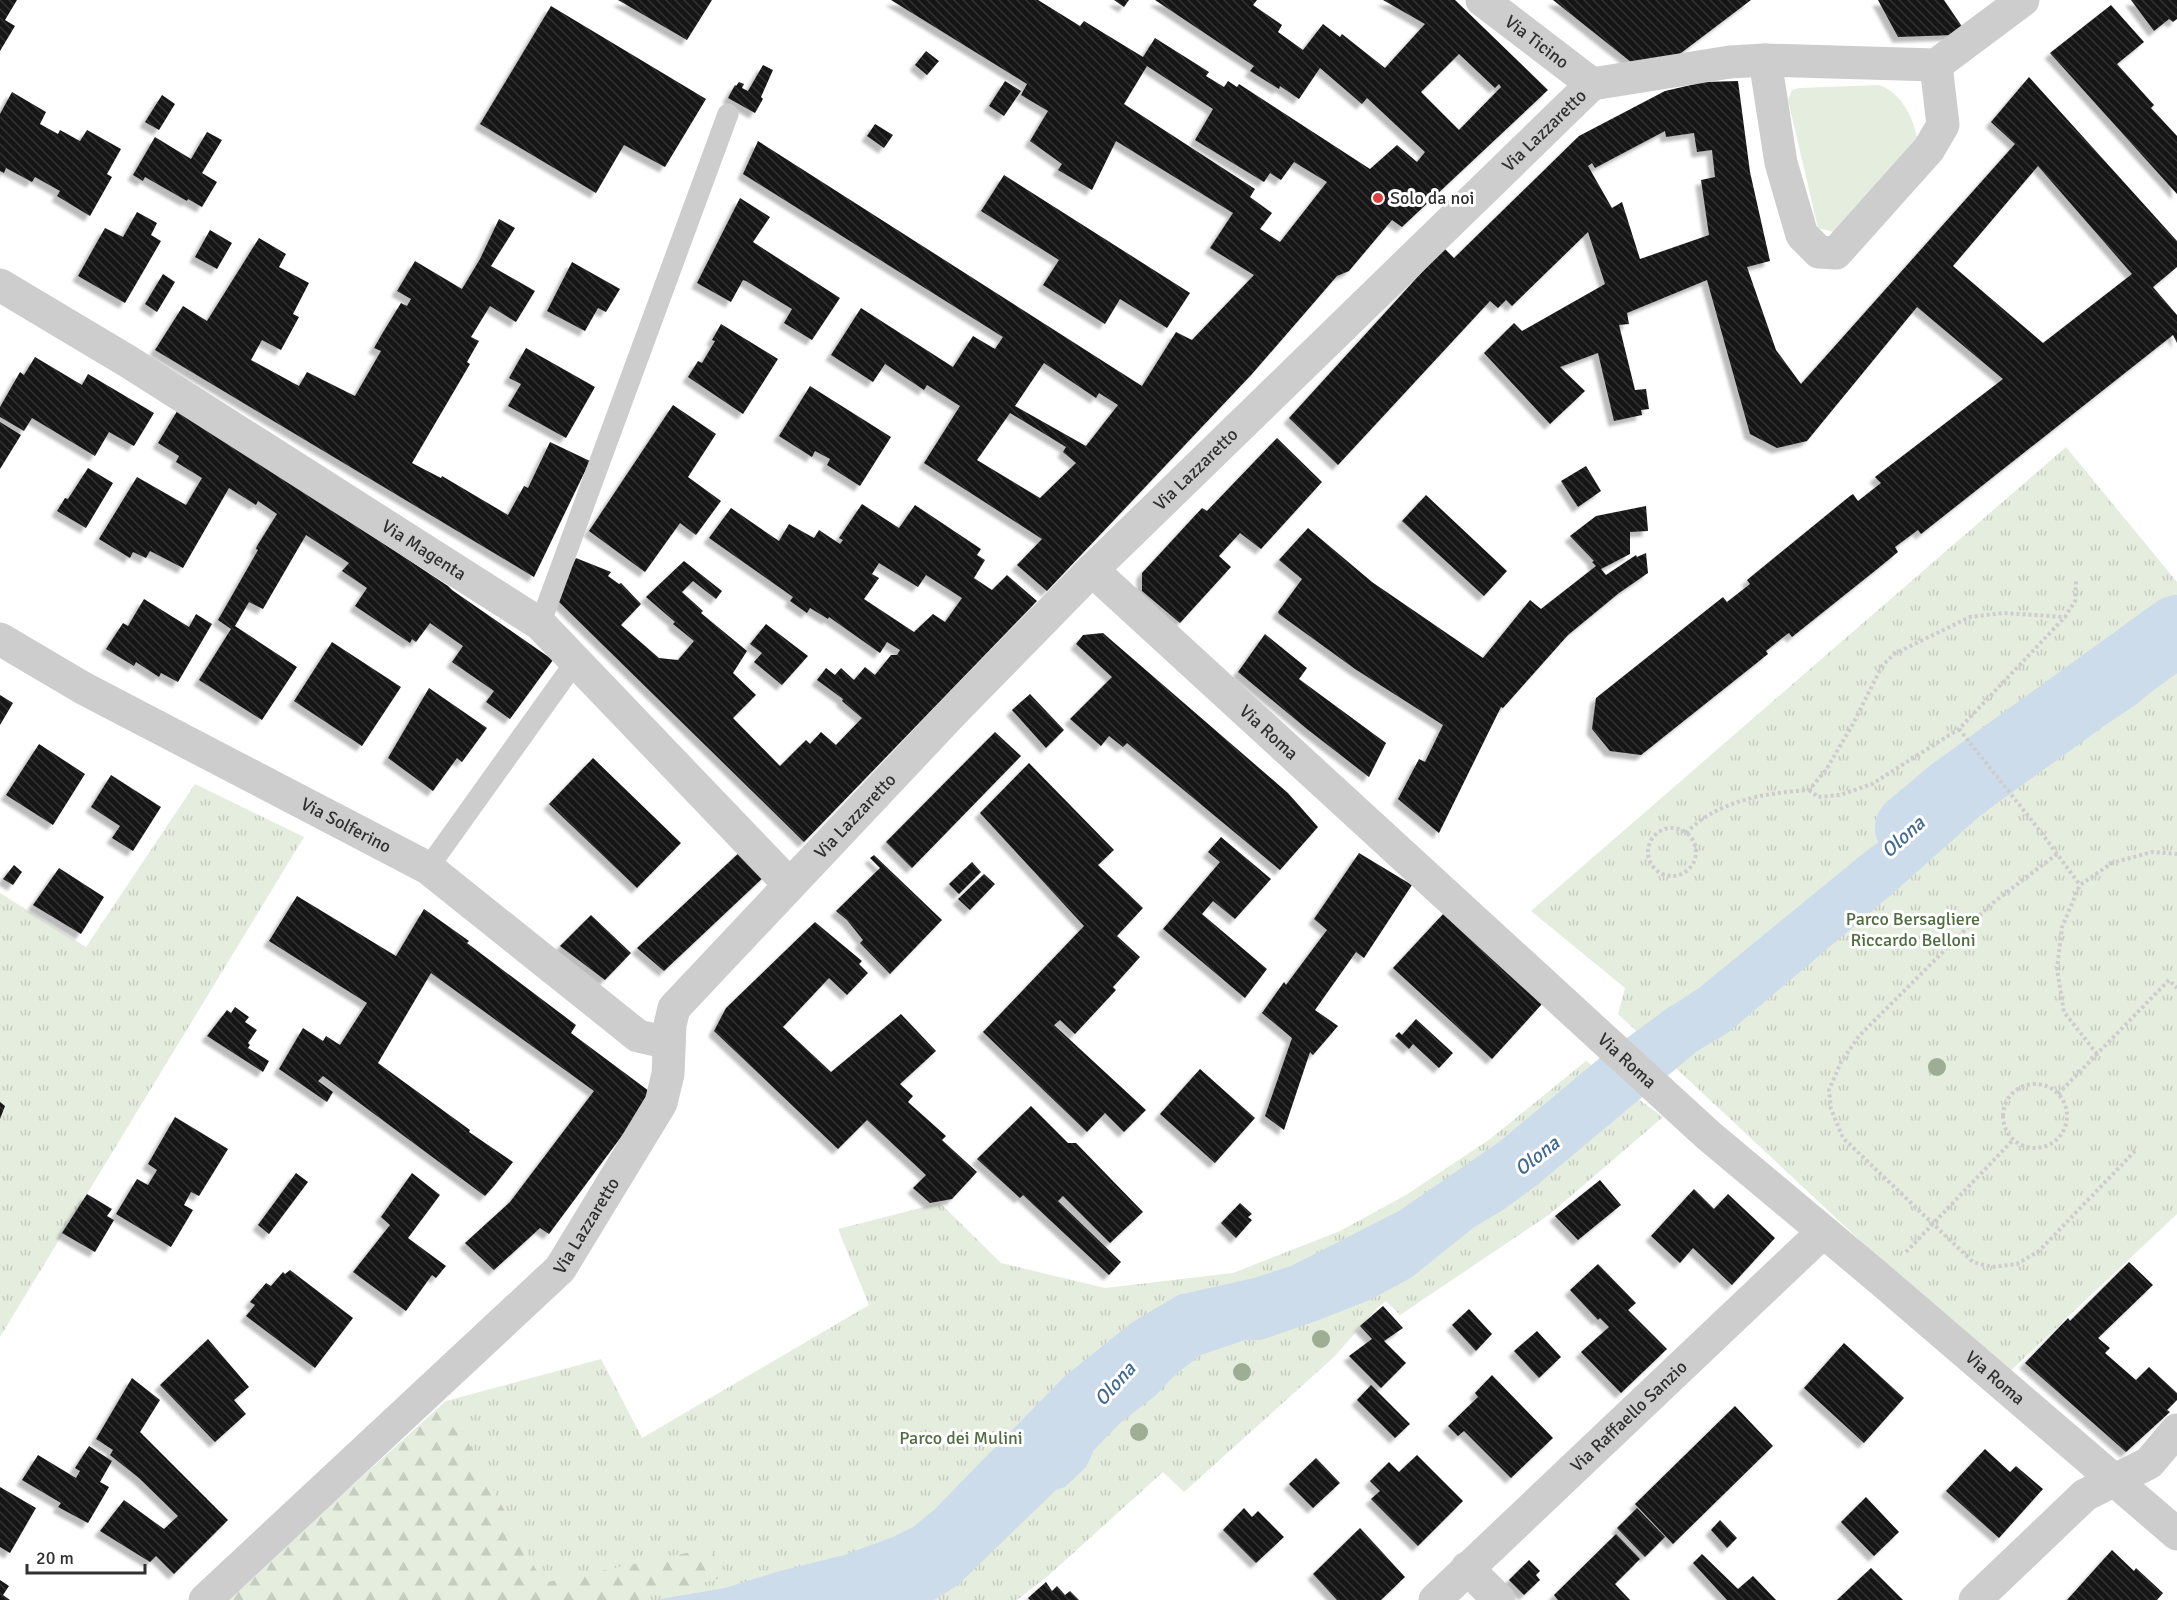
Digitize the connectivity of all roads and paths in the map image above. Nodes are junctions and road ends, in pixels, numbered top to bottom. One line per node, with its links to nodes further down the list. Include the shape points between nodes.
1 (1482, 0): 5 (street, Via Ticino)
2 (2023, 0): 4 (street)
3 (1765, 60): 4 (street); 4 (street, via 1781,163 1802,235 1819,252 1836,253 1929,149 1943,125); 5 (street)
4 (1935, 65)
5 (1592, 84): 8 (street, Via Lazzaretto)
6 (728, 114): 11 (lane)
7 (0, 285): 11 (street, Via Magenta, via 129,362)
8 (1092, 570): 20 (street, Via Lazzaretto); 29 (street, Via Roma, via 1708,1135)
9 (2076, 581): 10 (path, via 2075,601)
10 (2065, 617): 14 (path); 15 (path, via 2003,613 1970,617 1894,654 1882,666 1826,770)
11 (540, 624): 13 (street, Via Magenta)
12 (0, 639): 19 (street, Via Solferino, via 83,688)
13 (576, 661): 19 (lane); 20 (street, Via Magenta)
14 (1959, 729): 15 (path, via 1872,784 1840,795 1818,797); 17 (path)
15 (1809, 790): 16 (path, via 1752,797 1721,809)
16 (1686, 833): 16 (path, via 1695,846 1689,869 1675,876 1659,872 1647,852 1652,838 1664,828)
17 (2057, 854): 21 (path); 28 (path, via 1990,905 1858,1036 1829,1090 1831,1109 1843,1138)
18 (2177, 854): 21 (path, via 2152,852 2112,863)
19 (428, 868): 23 (street, Via Solferino, via 638,1036)
20 (789, 884): 23 (street, Via Lazzaretto, via 674,1008)
21 (2080, 885): 24 (path, via 2062,927 2057,969 2064,1012)
22 (2177, 988): 24 (path, via 2169,980)
23 (669, 1043): 35 (street, Via Lazzaretto, via 668,1074 661,1103 560,1269)
24 (2097, 1054): 25 (path)
25 (2058, 1094): 26 (path, via 2065,1103 2067,1125 2055,1142 2034,1149); 26 (path, via 2041,1084 2030,1084 2012,1094 2003,1112 2003,1123)
26 (2013, 1140): 28 (path)
27 (2136, 1151): 28 (path, via 2039,1251 2017,1264 1992,1267 1973,1262)
28 (1933, 1224): 30 (path)
29 (1823, 1232): 30 (street, Via Roma); 34 (street, Via Raffaello Sanzio)
30 (1880, 1279): 32 (street, Via Roma)
31 (2177, 1430): 32 (street, via 2149,1463)
32 (2116, 1479): 33 (street, Via Roma); 38 (street, via 2085,1495)
33 (2177, 1534)
34 (1467, 1568): 36 (street, Via Raffaello Sanzio); 37 (street)
35 (205, 1600)
36 (1435, 1600)
37 (1499, 1600)
38 (1975, 1600)

